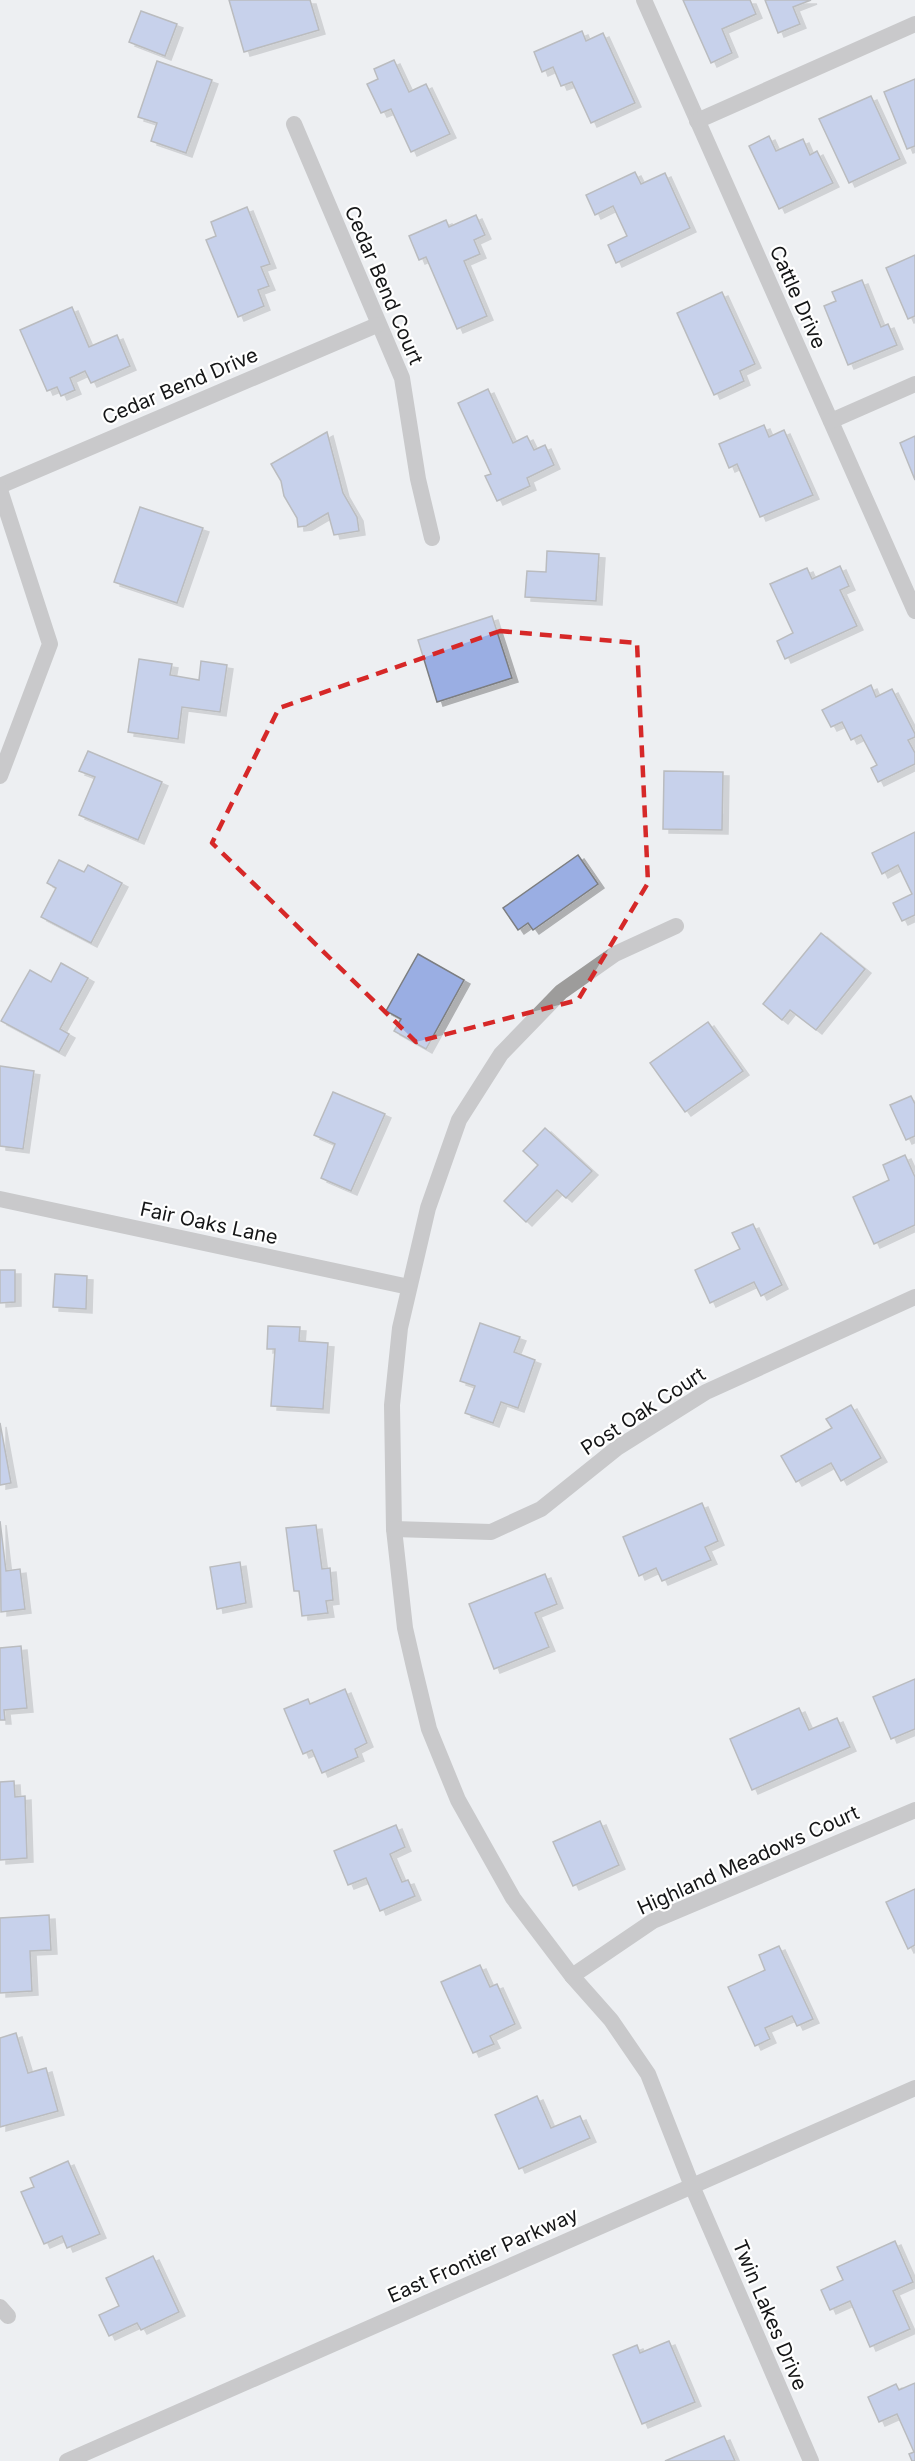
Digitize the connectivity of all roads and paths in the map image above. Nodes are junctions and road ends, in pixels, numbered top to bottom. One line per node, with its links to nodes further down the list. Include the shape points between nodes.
1 (644, 0): 3 (street, Cattle Drive)
2 (915, 24): 3 (street)
3 (697, 121): 7 (street, Cattle Drive)
4 (294, 124): 5 (street, Cedar Bend Court)
5 (377, 325): 8 (street, Cedar Bend Drive); 9 (street, Cedar Bend Court, via 402,378)
6 (915, 384): 7 (street)
7 (831, 420): 10 (street, Cattle Drive)
8 (0, 488): 11 (street, via 50,644)
9 (432, 538)
10 (915, 611)
11 (0, 776)
12 (676, 926): 14 (street, Twin Lakes Drive, via 615,954 561,992 501,1054 459,1120 428,1208)
13 (0, 1199): 14 (street, Fair Oaks Lane)
14 (409, 1287): 16 (street, Twin Lakes Drive, via 398,1337 393,1395)
15 (915, 1297): 16 (street, Post Oak Court, via 706,1392 617,1448 541,1509 491,1532)
16 (394, 1529): 18 (street, Twin Lakes Drive, via 405,1628 422,1703 441,1760 494,1869 533,1928)
17 (915, 1810): 18 (street, Highland Meadows Court, via 653,1921)
18 (572, 1976): 20 (street, Twin Lakes Drive, via 611,2020 648,2074)
19 (915, 2088): 20 (street, East Frontier Parkway)
20 (692, 2186): 21 (street, East Frontier Parkway); 22 (street, Twin Lakes Drive)
21 (67, 2461)
22 (811, 2461)

